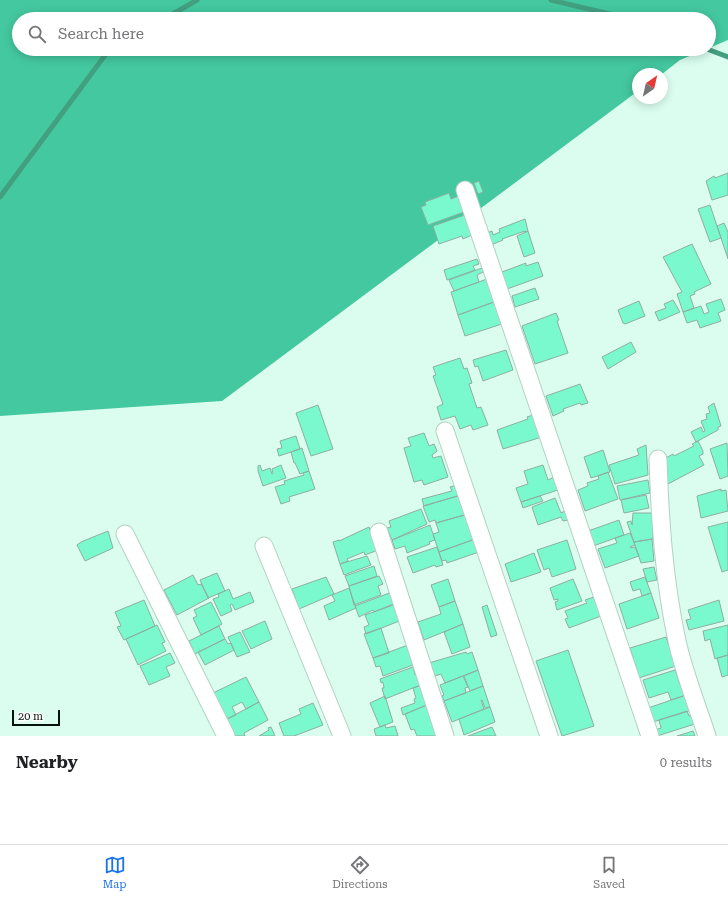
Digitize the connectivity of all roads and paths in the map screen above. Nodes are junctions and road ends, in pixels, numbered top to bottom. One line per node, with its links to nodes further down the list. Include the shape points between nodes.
1 (465, 190): 11 (street)
2 (445, 431): 10 (street)
3 (658, 459): 12 (street, via 665,579 677,642)
4 (379, 532): 9 (street)
5 (125, 534): 7 (street)
6 (264, 546): 8 (street)
7 (226, 736)
8 (342, 736)
9 (445, 736)
10 (549, 736)
11 (650, 736)
12 (708, 736)

